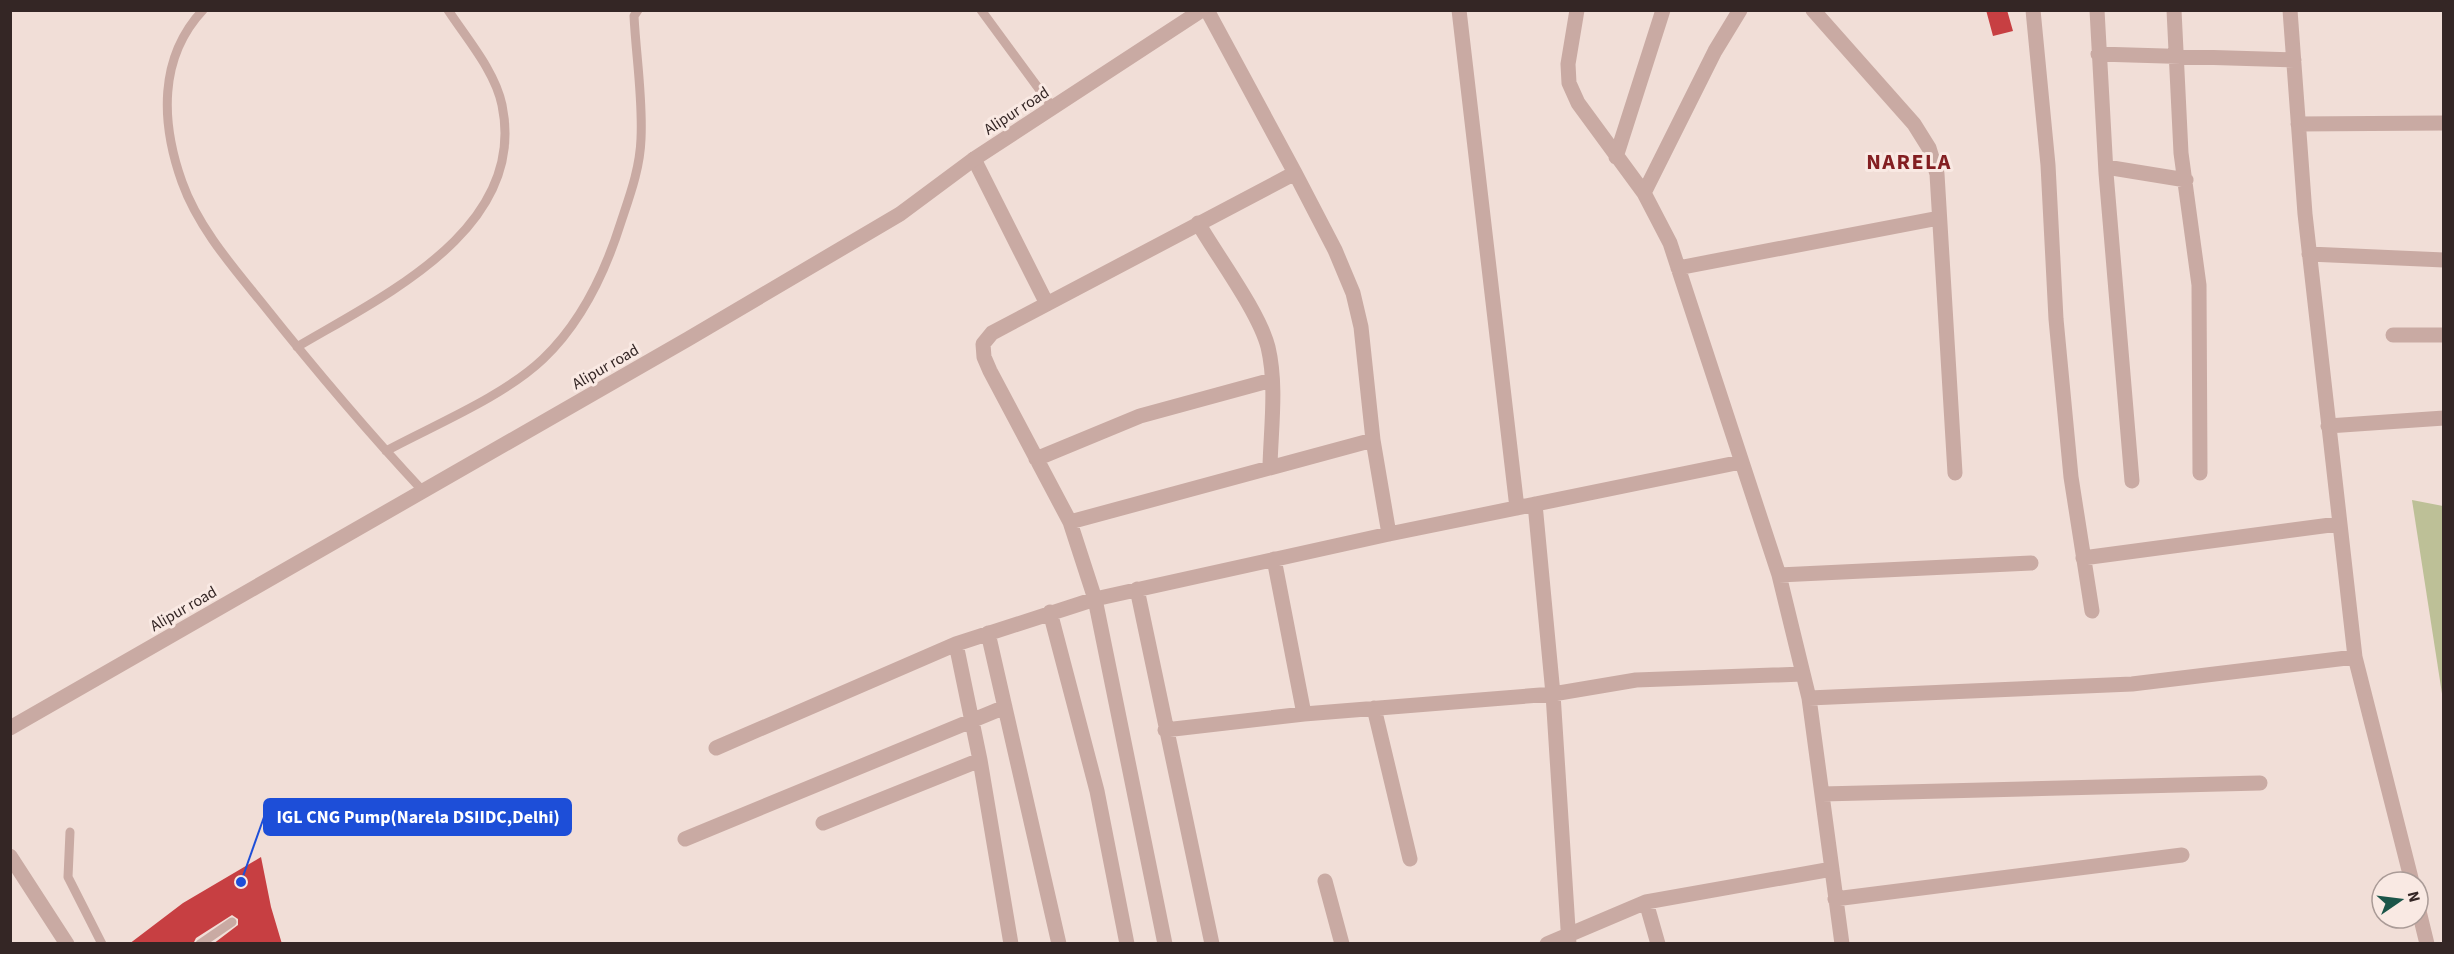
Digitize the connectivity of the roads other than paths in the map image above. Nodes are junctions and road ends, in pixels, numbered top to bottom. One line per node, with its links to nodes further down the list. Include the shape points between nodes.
1 (203, 10): 36 (lane, via 178,44 166,92 168,122 182,182 218,248)
2 (448, 10): 36 (lane, via 489,73 502,104 502,167 488,201 461,235 404,282)
3 (638, 10): 41 (lane, via 634,16 641,138 638,171 611,254 593,294 542,360 459,414)
4 (981, 10): 19 (lane)
5 (1202, 10): 19 (street, Alipur road)
6 (1207, 10): 25 (street)
7 (1459, 10): 50 (street)
8 (1576, 10): 22 (street, via 1569,83 1578,103)
9 (1664, 10): 22 (street)
10 (1740, 10): 27 (street, via 1715,51)
11 (2033, 10): 54 (street, via 2048,165 2056,319)
12 (2097, 10): 16 (street)
13 (2174, 10): 17 (street)
14 (2290, 10): 18 (street)
15 (1820, 12): 28 (street, via 1914,124 1929,148 1937,174)
16 (2098, 54): 17 (street); 24 (street)
17 (2176, 55): 18 (street); 26 (street)
18 (2294, 60): 21 (street)
19 (1053, 108): 23 (street, Alipur road)
20 (2444, 123): 21 (street)
21 (2298, 124): 30 (street)
22 (1616, 157): 27 (street)
23 (974, 159): 33 (street); 48 (street, Alipur road, via 881,226)
24 (2106, 167): 26 (street); 47 (street)
25 (1295, 173): 29 (street); 40 (street, via 1353,293 1361,327)
26 (2186, 180): 45 (street, via 2199,285)
27 (1644, 193): 32 (street, via 1660,220)
28 (1940, 218): 32 (street); 46 (street)
29 (1198, 223): 33 (street); 37 (street, via 1258,324 1267,345)
30 (2309, 254): 31 (street); 39 (street)
31 (2444, 260)
32 (1678, 268): 43 (street)
33 (1047, 304): 42 (street, via 992,333 983,344 990,371)
34 (2392, 335): 35 (street)
35 (2444, 336)
36 (297, 347): 41 (lane)
37 (1272, 380): 42 (street, via 1140,416); 44 (street)
38 (2444, 418): 39 (street)
39 (2328, 426): 52 (street)
40 (1373, 440): 44 (street); 53 (street)
41 (386, 451): 48 (lane)
42 (1036, 459): 51 (street)
43 (1741, 462): 49 (street); 57 (street)
44 (1270, 466): 51 (street)
45 (2200, 472)
46 (1955, 473)
47 (2132, 482)
48 (422, 490): 72 (street, Alipur road)
49 (1535, 504): 50 (street); 66 (street)
50 (1517, 508): 53 (street)
51 (1070, 522): 59 (street)
52 (2338, 524): 54 (street); 64 (street)
53 (1389, 534): 55 (street)
54 (2083, 558): 60 (street)
55 (1274, 559): 58 (street); 70 (street)
56 (2031, 563): 57 (street)
57 (1779, 575): 65 (street)
58 (1137, 589): 59 (street); 73 (street)
59 (1095, 599): 61 (street); 97 (street)
60 (2092, 611)
61 (1050, 612): 62 (street); 96 (street, via 1098,791)
62 (988, 633): 63 (street); 68 (street)
63 (956, 644): 71 (street); 74 (street)
64 (2355, 657): 67 (street, via 2132,684); 85 (street)
65 (1803, 674): 66 (street, via 1636,680); 67 (street)
66 (1553, 694): 69 (street); 90 (street)
67 (1809, 698): 77 (street)
68 (1005, 708): 71 (street); 95 (street)
69 (1374, 708): 70 (street); 83 (street)
70 (1304, 714): 73 (street)
71 (973, 722): 75 (street); 80 (street)
72 (10, 729)
73 (1165, 730): 98 (street)
74 (716, 748)
75 (980, 760): 78 (street); 94 (street)
76 (2260, 783): 77 (street)
77 (1822, 794): 84 (street)
78 (823, 823)
79 (70, 832): 92 (lane, via 68,877)
80 (685, 839)
81 (2182, 855): 87 (street)
82 (10, 856): 91 (street)
83 (1410, 859)
84 (1832, 869): 87 (street); 88 (street)
85 (2409, 870)
86 (1325, 881): 99 (street)
87 (1836, 899): 102 (street)
88 (1646, 902): 90 (street); 101 (street)
89 (232, 922): 93 (lane)
90 (1569, 939): 100 (street)
91 (68, 944)
92 (102, 944)
93 (200, 944)
94 (1011, 944)
95 (1059, 944)
96 (1127, 944)
97 (1165, 944)
98 (1212, 944)
99 (1342, 944)
100 (1547, 944)
101 (1658, 944)
102 (1842, 944)

